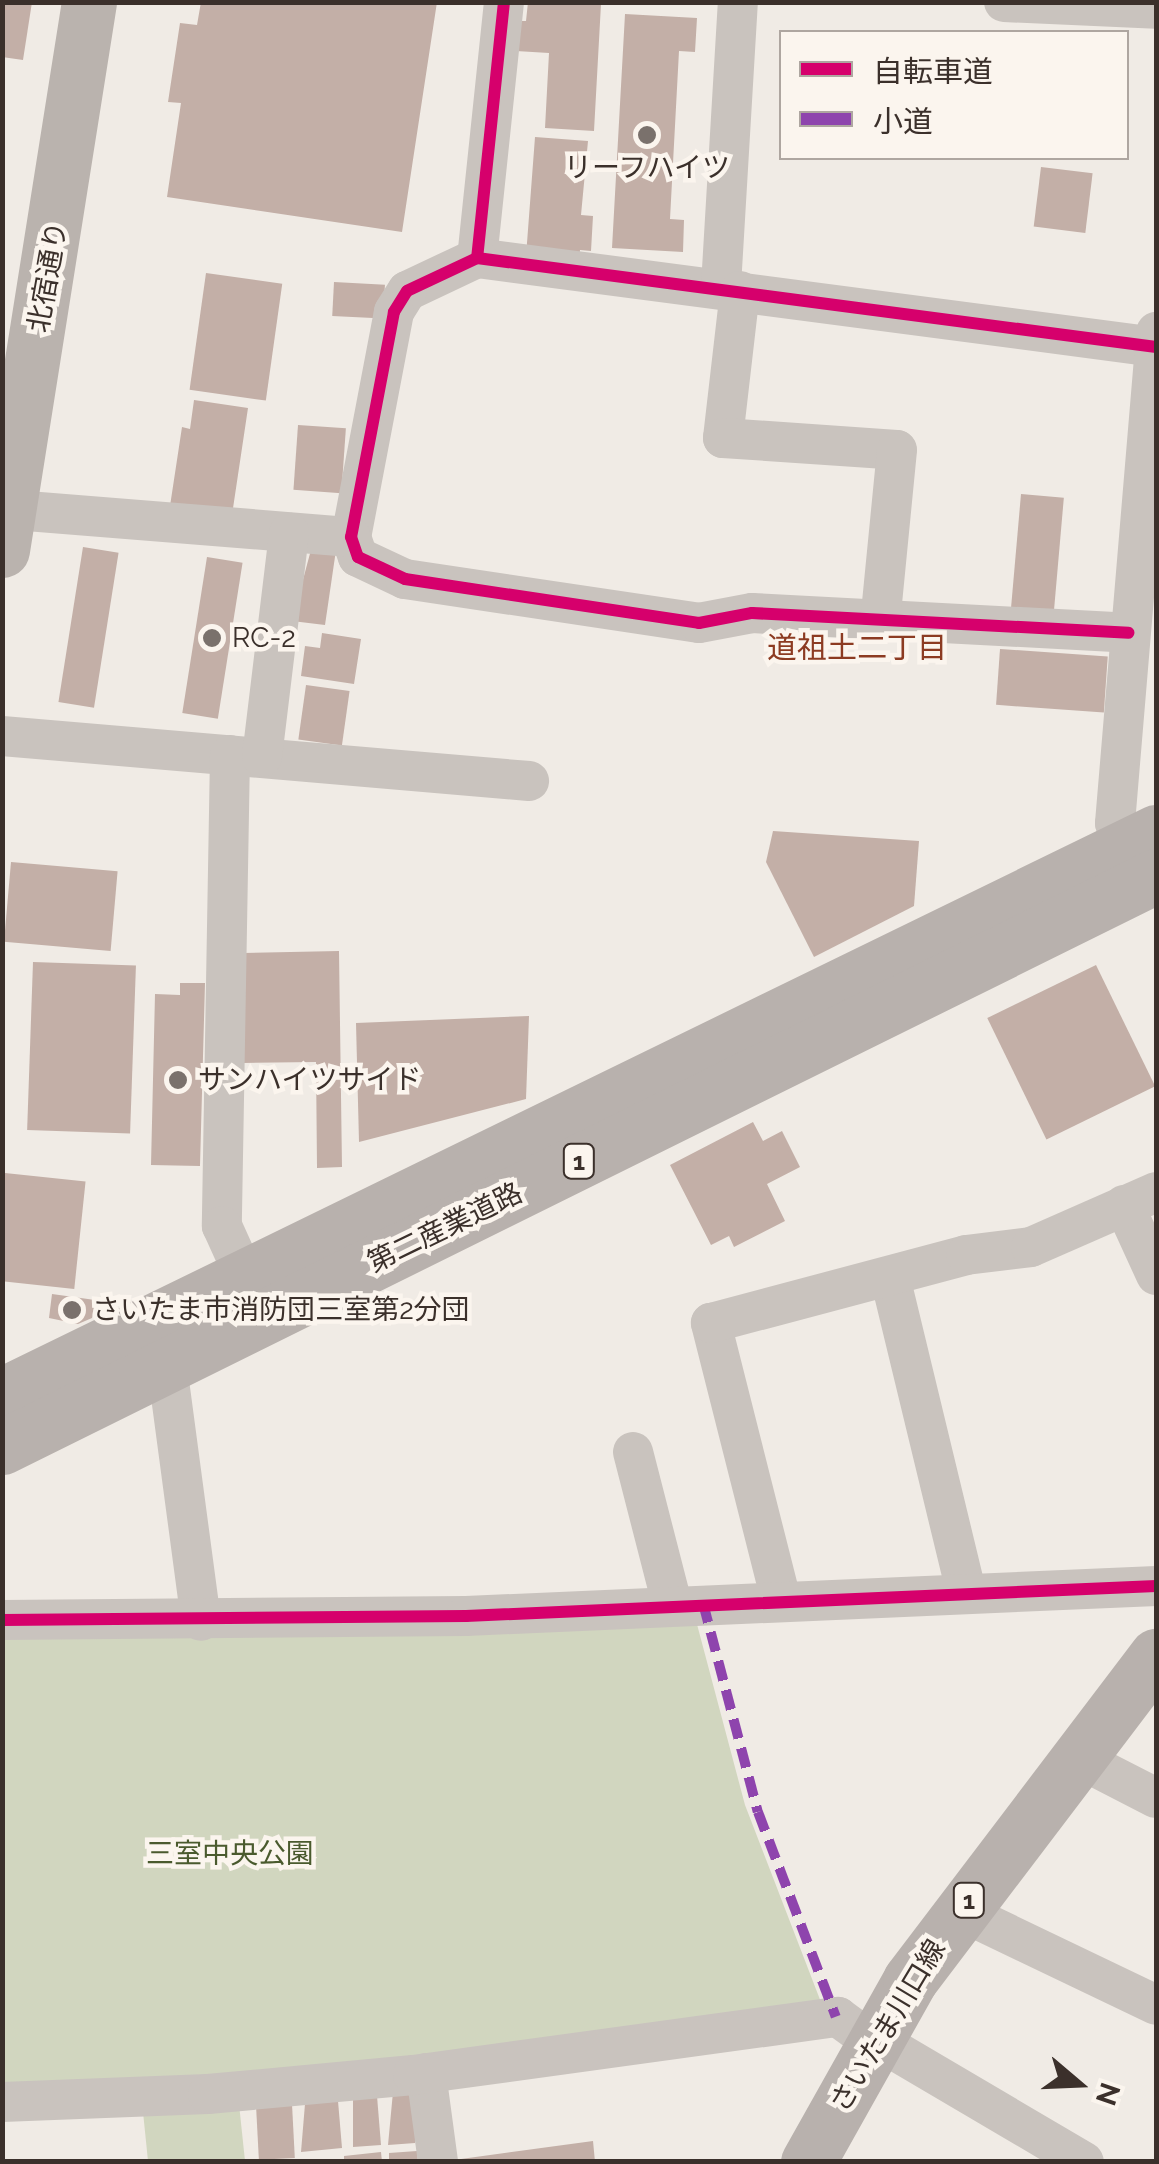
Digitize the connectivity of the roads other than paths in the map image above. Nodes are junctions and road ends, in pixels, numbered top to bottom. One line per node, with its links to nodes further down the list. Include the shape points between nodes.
1 (89, 2): 10 (street, 北宿通り)
2 (504, 2): 6 (street)
3 (738, 2): 7 (street)
4 (1004, 2): 5 (street)
5 (1156, 10)
6 (477, 258): 7 (street); 12 (street, via 407,292 394,312)
7 (730, 289): 9 (street); 13 (street, via 722,438 897,450)
8 (1156, 332): 9 (street)
9 (1156, 347): 14 (street)
10 (5, 523): 11 (street)
11 (289, 533): 12 (street); 16 (street)
12 (350, 537): 13 (street, via 358,557 405,578 699,623 752,613)
13 (880, 622): 14 (street)
14 (1128, 633): 18 (street, via 1115,823)
15 (2, 736): 16 (street)
16 (246, 756): 17 (street); 21 (street, via 222,1226)
17 (529, 781)
18 (1150, 864): 21 (main road, 第二産業道路 / 1); 23 (main road, 第二産業道路 / 1)
19 (1140, 1199): 20 (street); 22 (street, via 1031,1248 966,1255)
20 (1156, 1275)
21 (244, 1277): 24 (main road, 第二産業道路 / 1)
22 (890, 1277): 28 (street); 29 (street, via 711,1323)
23 (167, 1366): 25 (main road, 第二産業道路 / 1); 32 (street)
24 (2, 1396)
25 (2, 1447)
26 (633, 1452): 30 (street)
27 (1156, 1586): 28 (street)
28 (966, 1592): 29 (street)
29 (782, 1600): 30 (street)
30 (672, 1604): 32 (street)
31 (2, 1620): 32 (street)
32 (201, 1621)
33 (1156, 1656): 34 (main road, さいたま川口線 / 1)
34 (1080, 1759): 35 (street); 36 (main road, さいたま川口線 / 1)
35 (1156, 1798)
36 (960, 1911): 37 (street); 38 (main road, さいたま川口線 / 1)
37 (1156, 2004)
38 (876, 2042): 39 (street, via 838,2016); 42 (main road, さいたま川口線 / 1); 43 (street)
39 (426, 2073): 40 (street, via 208,2094); 41 (street)
40 (2, 2102)
41 (438, 2162)
42 (808, 2162)
43 (1084, 2162)

